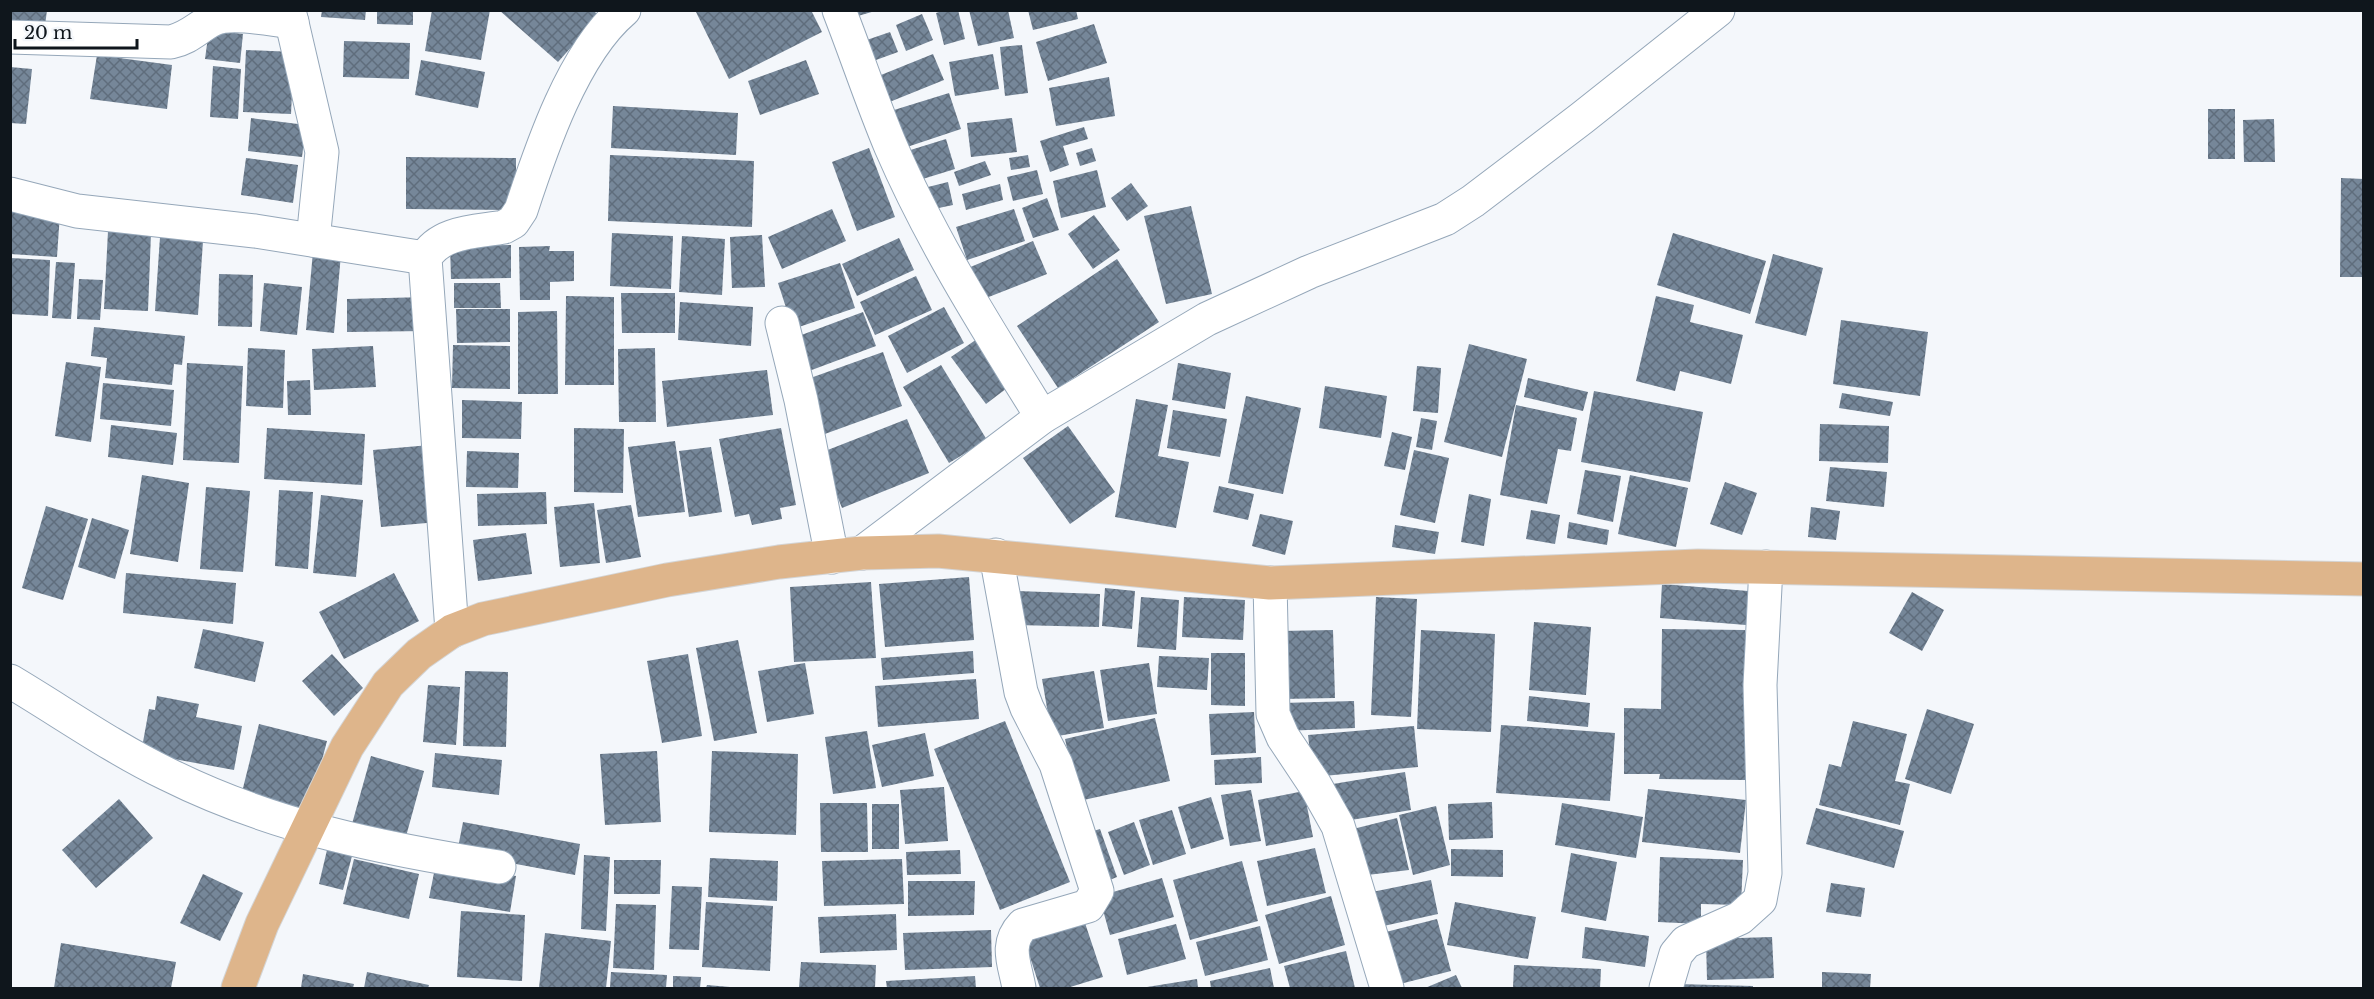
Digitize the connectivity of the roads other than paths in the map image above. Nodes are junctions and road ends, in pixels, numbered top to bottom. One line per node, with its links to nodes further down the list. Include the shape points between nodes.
1 (624, 10): 8 (street, via 581,65 553,122 513,222 440,240)
2 (839, 10): 10 (street, via 891,148 928,224)
3 (1718, 10): 10 (street, via 1573,125 1445,219 1309,272 1207,319)
4 (291, 16): 5 (street, via 214,18 187,39 171,42); 7 (street, via 322,153)
5 (10, 37)
6 (10, 194): 7 (street, via 77,211)
7 (313, 240): 8 (street)
8 (425, 258): 16 (street)
9 (782, 323): 11 (street)
10 (1042, 417): 11 (street)
11 (847, 555): 12 (main road, via 938,551); 16 (main road, via 668,580 511,613)
12 (996, 555): 15 (main road); 21 (street, via 1021,692 1056,764 1097,891 1088,906 1023,925 1015,933 1011,945)
13 (1766, 567): 14 (main road); 15 (main road, via 1698,566); 23 (street, via 1760,686 1765,873 1760,900 1740,918 1686,942 1676,954)
14 (2364, 579)
15 (1269, 583): 22 (street, via 1273,714 1338,826)
16 (452, 631): 18 (main road, via 419,654 388,684 347,747)
17 (10, 681): 18 (street, via 165,773 204,792)
18 (306, 829): 19 (street, via 398,851); 20 (main road, via 262,924)
19 (500, 867)
20 (238, 988)
21 (1019, 988)
22 (1388, 988)
23 (1666, 988)

